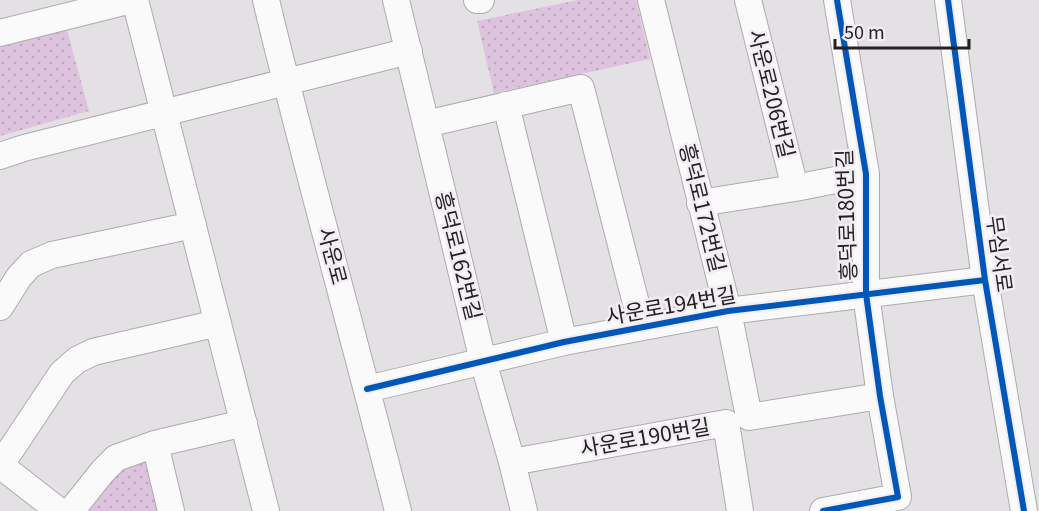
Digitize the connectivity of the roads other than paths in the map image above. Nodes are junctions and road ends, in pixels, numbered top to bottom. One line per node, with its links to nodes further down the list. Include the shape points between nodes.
1 (133, 0): 8 (street); 12 (street)
2 (266, 0): 10 (street, 사운로)
3 (396, 0): 9 (street, 흥덕로162번길)
4 (651, 0): 17 (street, 흥덕로172번길)
5 (748, 0): 16 (street, 사운로206번길)
6 (837, 0): 15 (street, 흥덕로180번길)
7 (948, 0): 19 (street, 무심서로)
8 (0, 33)
9 (409, 51): 10 (street); 13 (street, 흥덕로162번길)
10 (285, 82): 12 (street); 27 (street, 사운로)
11 (506, 105): 13 (street, 사운로194번길); 24 (street, 사운로194번길, via 581,88); 25 (street)
12 (164, 113): 14 (street); 18 (street)
13 (426, 124): 26 (street, 흥덕로162번길)
14 (0, 156)
15 (866, 174): 16 (street); 20 (street, 흥덕로180번길)
16 (795, 188): 17 (street)
17 (700, 203): 22 (street, 흥덕로172번길)
18 (193, 225): 21 (street, via 52,255 31,264); 23 (street)
19 (985, 280): 20 (street, 사운로194번길); 41 (street, 무심서로)
20 (866, 294): 22 (street, 사운로194번길); 28 (street, 흥덕로180번길)
21 (0, 307)
22 (728, 311): 24 (street, 사운로194번길); 28 (street, 흥덕로172번길, via 749,417)
23 (218, 323): 29 (street); 32 (street, via 93,352 77,360 62,373)
24 (642, 327): 25 (street, 사운로194번길)
25 (564, 342): 26 (street, 사운로194번길)
26 (483, 361): 27 (street, 사운로194번길); 31 (street, 흥덕로162번길)
27 (367, 389): 37 (street, 사운로)
28 (880, 396): 40 (street, 흥덕로180번길, via 898,497)
29 (244, 423): 30 (street); 36 (street)
30 (155, 444): 34 (street, via 116,458); 35 (street)
31 (512, 462): 38 (street, 흥덕로162번길); 39 (street, 사운로190번길, via 726,423)
32 (0, 465): 33 (street)
33 (59, 511)
34 (71, 511)
35 (171, 511)
36 (266, 511)
37 (398, 511)
38 (524, 511)
39 (740, 511)
40 (823, 511)
41 (1024, 511)

